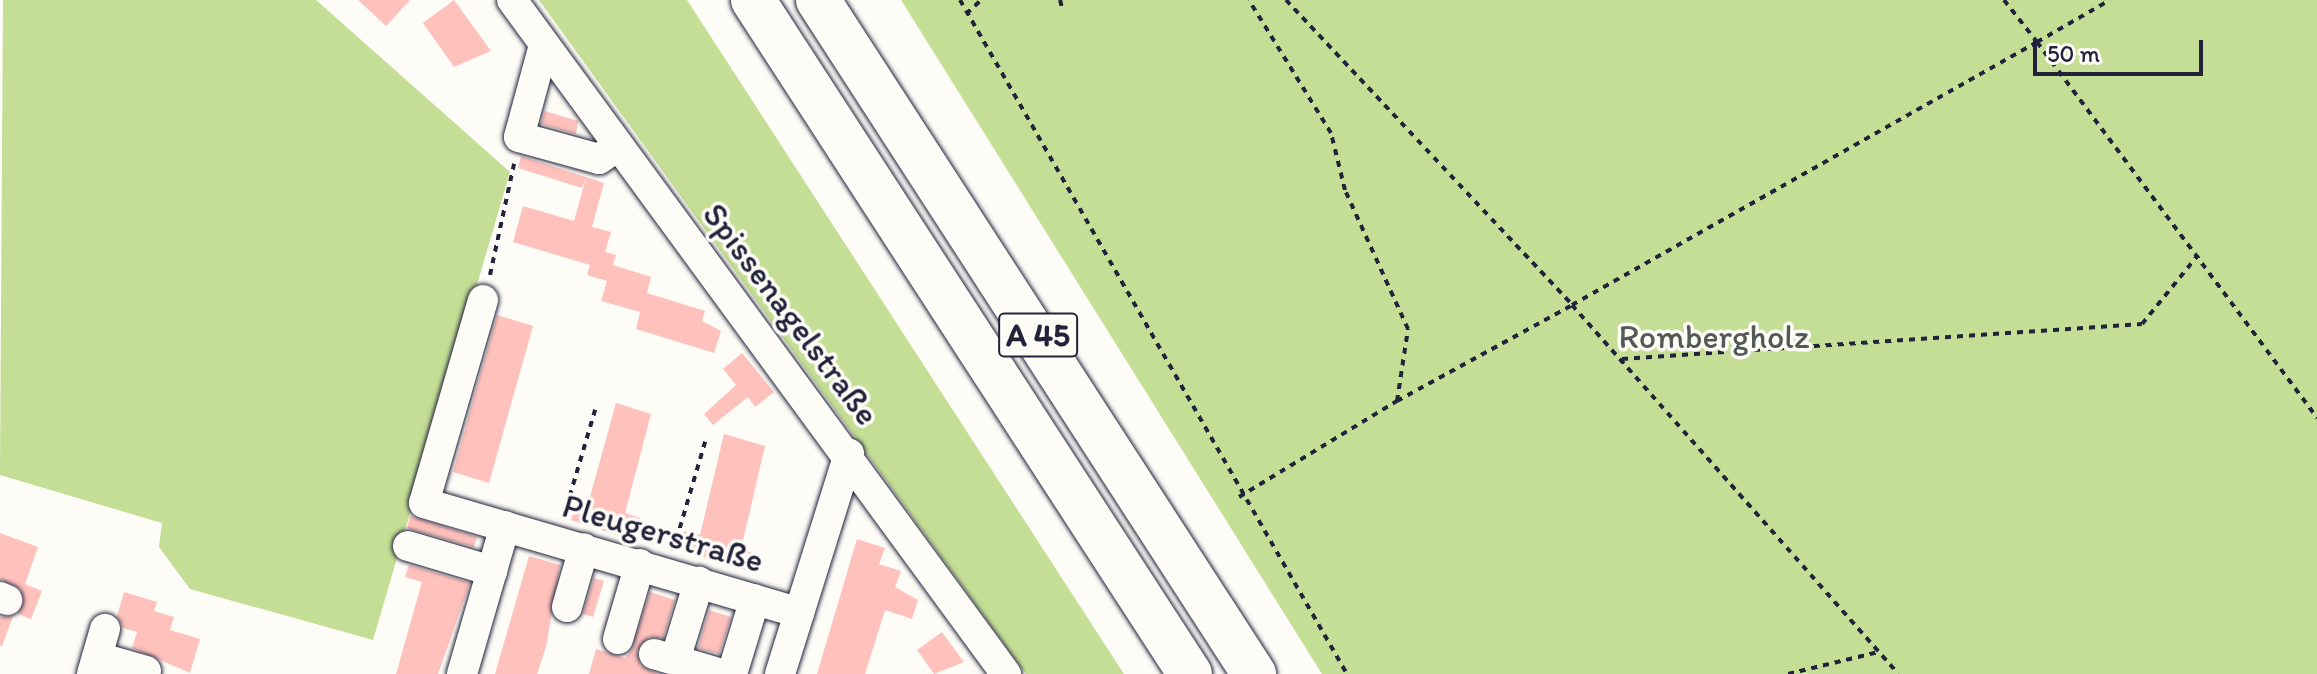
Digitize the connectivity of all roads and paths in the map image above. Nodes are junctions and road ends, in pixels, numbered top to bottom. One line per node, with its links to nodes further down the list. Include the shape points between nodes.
1 (512, 0): 14 (street, Spissenagelstraße)
2 (753, 0): 45 (highway, A 45)
3 (818, 0): 46 (highway, A 45)
4 (960, 0): 12 (path)
5 (981, 0): 12 (path)
6 (1060, 0): 11 (path)
7 (1249, 0): 21 (path, via 1331,133 1345,190 1408,329)
8 (1286, 0): 19 (path)
9 (2004, 0): 13 (path)
10 (2110, 0): 13 (path)
11 (1063, 11)
12 (966, 14): 26 (path)
13 (2037, 42): 17 (path); 19 (path)
14 (544, 45): 15 (street, Spissenagelstraße); 15 (street, via 519,137 599,159)
15 (618, 146): 25 (street, Spissenagelstraße)
16 (516, 175): 18 (path)
17 (2198, 255): 20 (path, via 2142,324); 23 (path)
18 (483, 300): 27 (street, Pleugerstraße, via 424,503)
19 (1572, 305): 20 (path); 21 (path)
20 (1622, 359): 37 (path)
21 (1397, 401): 26 (path)
22 (595, 410): 28 (path)
23 (2317, 418)
24 (705, 442): 30 (path)
25 (849, 454): 35 (street); 44 (street, Spissenagelstraße)
26 (1239, 497): 47 (path)
27 (505, 526): 28 (street, Pleugerstraße); 31 (street)
28 (570, 544): 30 (street, Pleugerstraße); 34 (street)
29 (408, 546): 31 (street)
30 (653, 568): 32 (street, Pleugerstraße); 36 (street)
31 (491, 574): 40 (street)
32 (699, 582): 33 (street, Pleugerstraße); 41 (street, via 664,657)
33 (755, 599): 35 (street, Pleugerstraße); 42 (street)
34 (567, 607)
35 (799, 613): 43 (street)
36 (618, 639)
37 (1878, 652): 48 (path); 49 (path)
38 (98, 653): 39 (street)
39 (146, 671)
40 (462, 674)
41 (722, 674)
42 (732, 674)
43 (780, 674)
44 (1006, 674)
45 (1190, 674)
46 (1254, 674)
47 (1347, 674)
48 (1788, 674)
49 (1898, 674)

